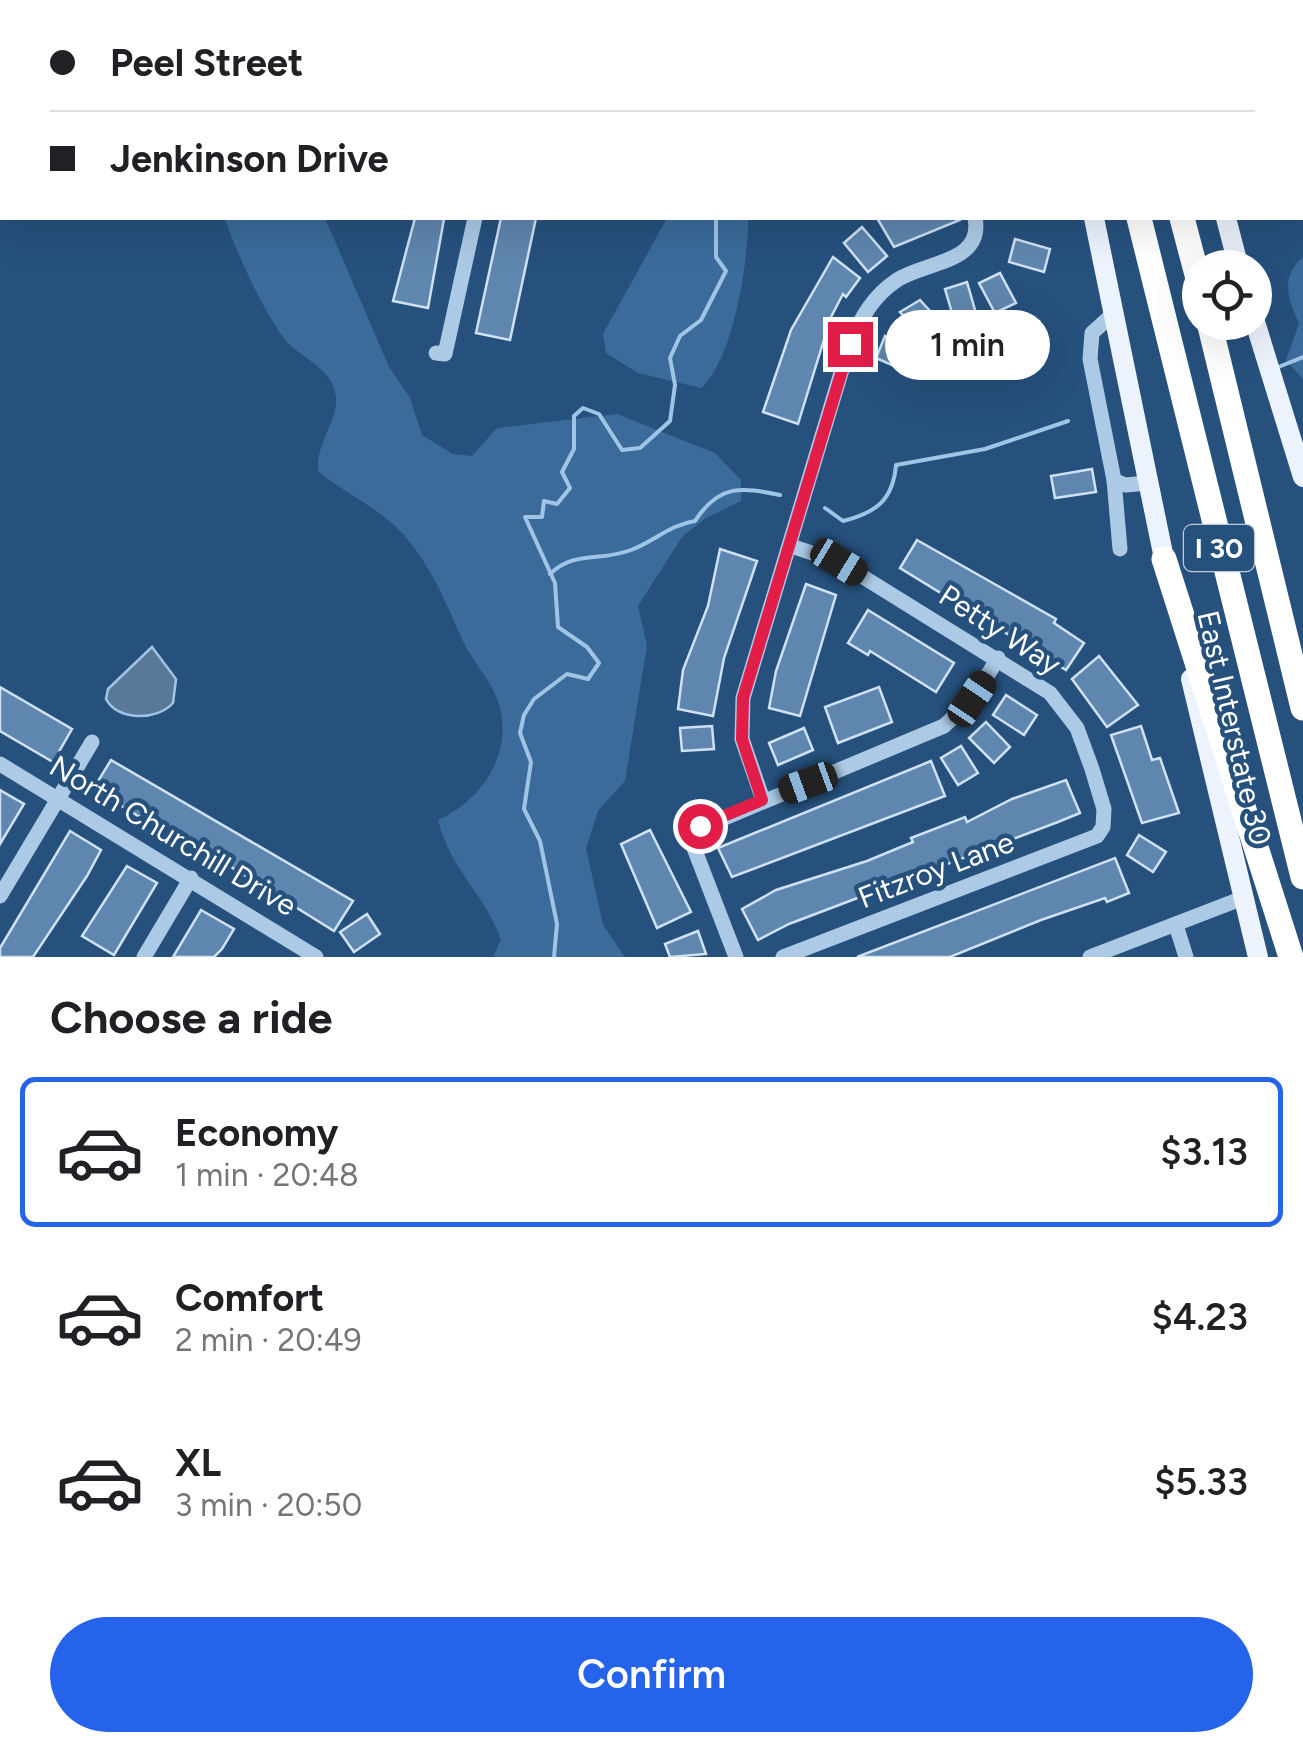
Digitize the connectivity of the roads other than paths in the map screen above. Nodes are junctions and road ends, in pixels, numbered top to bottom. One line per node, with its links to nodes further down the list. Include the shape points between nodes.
1 (474, 220): 12 (street, via 445,354)
2 (974, 220): 17 (street, via 976,234 965,251 898,279 859,322)
3 (1094, 220): 9 (main road, East Interstate 30)
4 (1139, 220): 27 (highway, I 30)
5 (1183, 220): 7 (highway)
6 (1227, 220): 8 (main road)
7 (1190, 250)
8 (1234, 250)
9 (1113, 314): 15 (street, via 1092,333 1090,359); 16 (main road, East Interstate 30)
10 (1214, 340): 21 (highway, I 30)
11 (1262, 340): 13 (main road)
12 (436, 353)
13 (1296, 433): 14 (main road)
14 (1303, 477)
15 (1114, 480): 16 (street); 18 (street)
16 (1148, 483): 19 (main road, East Interstate 30)
17 (791, 546): 20 (street, Petty Way, via 839,562); 25 (street, via 743,698 742,739)
18 (1120, 549)
19 (1164, 559): 30 (main road, East Interstate 30); 39 (highway)
20 (998, 658): 25 (street, via 972,699 944,726); 26 (street, Petty Way, via 1050,694 1071,718 1100,794)
21 (1303, 708)
22 (92, 742): 24 (street)
23 (0, 764): 24 (street, North Churchill Drive)
24 (58, 798): 28 (street, North Churchill Drive); 29 (street)
25 (762, 800): 34 (street, via 705,823 694,836)
26 (1103, 826): 35 (street, Fitzroy Lane, via 1097,836)
27 (1303, 877)
28 (191, 878): 32 (street); 33 (street, North Churchill Drive)
29 (0, 896)
30 (1243, 898): 31 (street); 38 (main road, East Interstate 30)
31 (1176, 925): 36 (street); 37 (street)
32 (144, 957)
33 (316, 957)
34 (736, 957)
35 (783, 957)
36 (1090, 957)
37 (1186, 957)
38 (1258, 957)
39 (1291, 957)

